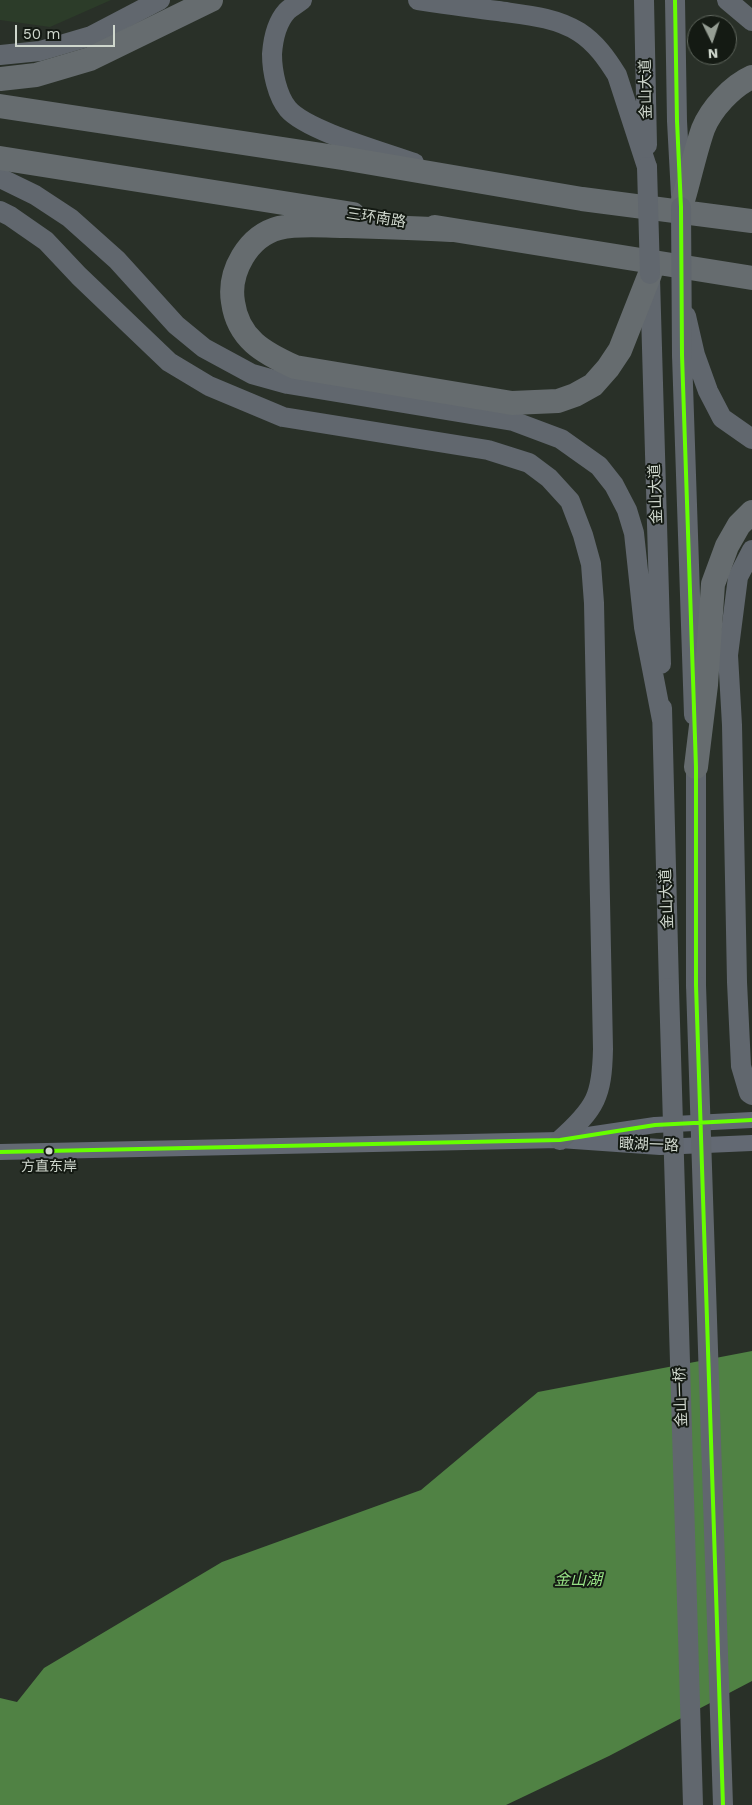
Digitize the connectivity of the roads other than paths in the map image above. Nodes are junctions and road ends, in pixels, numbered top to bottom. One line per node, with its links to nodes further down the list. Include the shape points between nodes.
1 (160, 0): 9 (main road, via 91,36 40,51)
2 (211, 0): 11 (highway, via 90,59 36,75)
3 (302, 0): 16 (main road, via 287,11 278,25 273,47 272,67 288,109 312,126)
4 (418, 0): 13 (main road, via 536,17 579,32 609,61)
5 (644, 0): 13 (main road, 金山大道)
6 (675, 0): 17 (main road, 金山大道)
7 (728, 0): 8 (main road)
8 (752, 21)
9 (0, 55)
10 (752, 76): 17 (highway, via 712,113 704,128)
11 (0, 78)
12 (0, 106): 16 (highway)
13 (638, 114): 21 (main road, 金山大道, bridge, via 647,167)
14 (0, 158): 20 (highway, 三环南路)
15 (0, 178): 27 (main road, via 35,195 70,218 116,260 176,325 204,348 252,374 288,384 513,421 561,439 599,466 614,485 634,533 644,627)
16 (456, 178): 19 (highway, via 582,199)
17 (681, 207): 23 (main road, 金山大道, bridge, via 681,293)
18 (0, 211): 33 (main road, via 46,241 169,362 209,386 283,417 496,453 529,463 549,478 570,501 591,564 594,603 603,1049 602,1077 596,1101)
19 (752, 221)
20 (450, 230): 21 (highway, via 306,225 279,228 260,236 244,254 231,290 234,312 244,334 275,358 295,367 512,403 558,401 593,385 608,368 620,350); 22 (highway, 三环南路)
21 (650, 274): 27 (main road, 金山大道)
22 (752, 278)
23 (688, 355): 24 (main road, via 722,418); 28 (main road, 金山大道)
24 (752, 439)
25 (752, 512): 28 (highway, via 739,525 727,546 713,584)
26 (752, 550): 31 (main road, via 738,577 728,655 741,1066)
27 (662, 720): 30 (main road, 金山大道)
28 (696, 767): 29 (main road, 金山大道)
29 (696, 985): 37 (main road, 金山一桥, bridge)
30 (669, 988): 36 (main road, 金山一桥, bridge)
31 (752, 1096)
32 (752, 1120): 33 (street, 瞰湖一路, via 655,1125)
33 (560, 1140): 34 (street, 瞰湖一路, via 660,1147); 35 (street)
34 (752, 1143)
35 (0, 1152)
36 (693, 1805)
37 (722, 1805)

